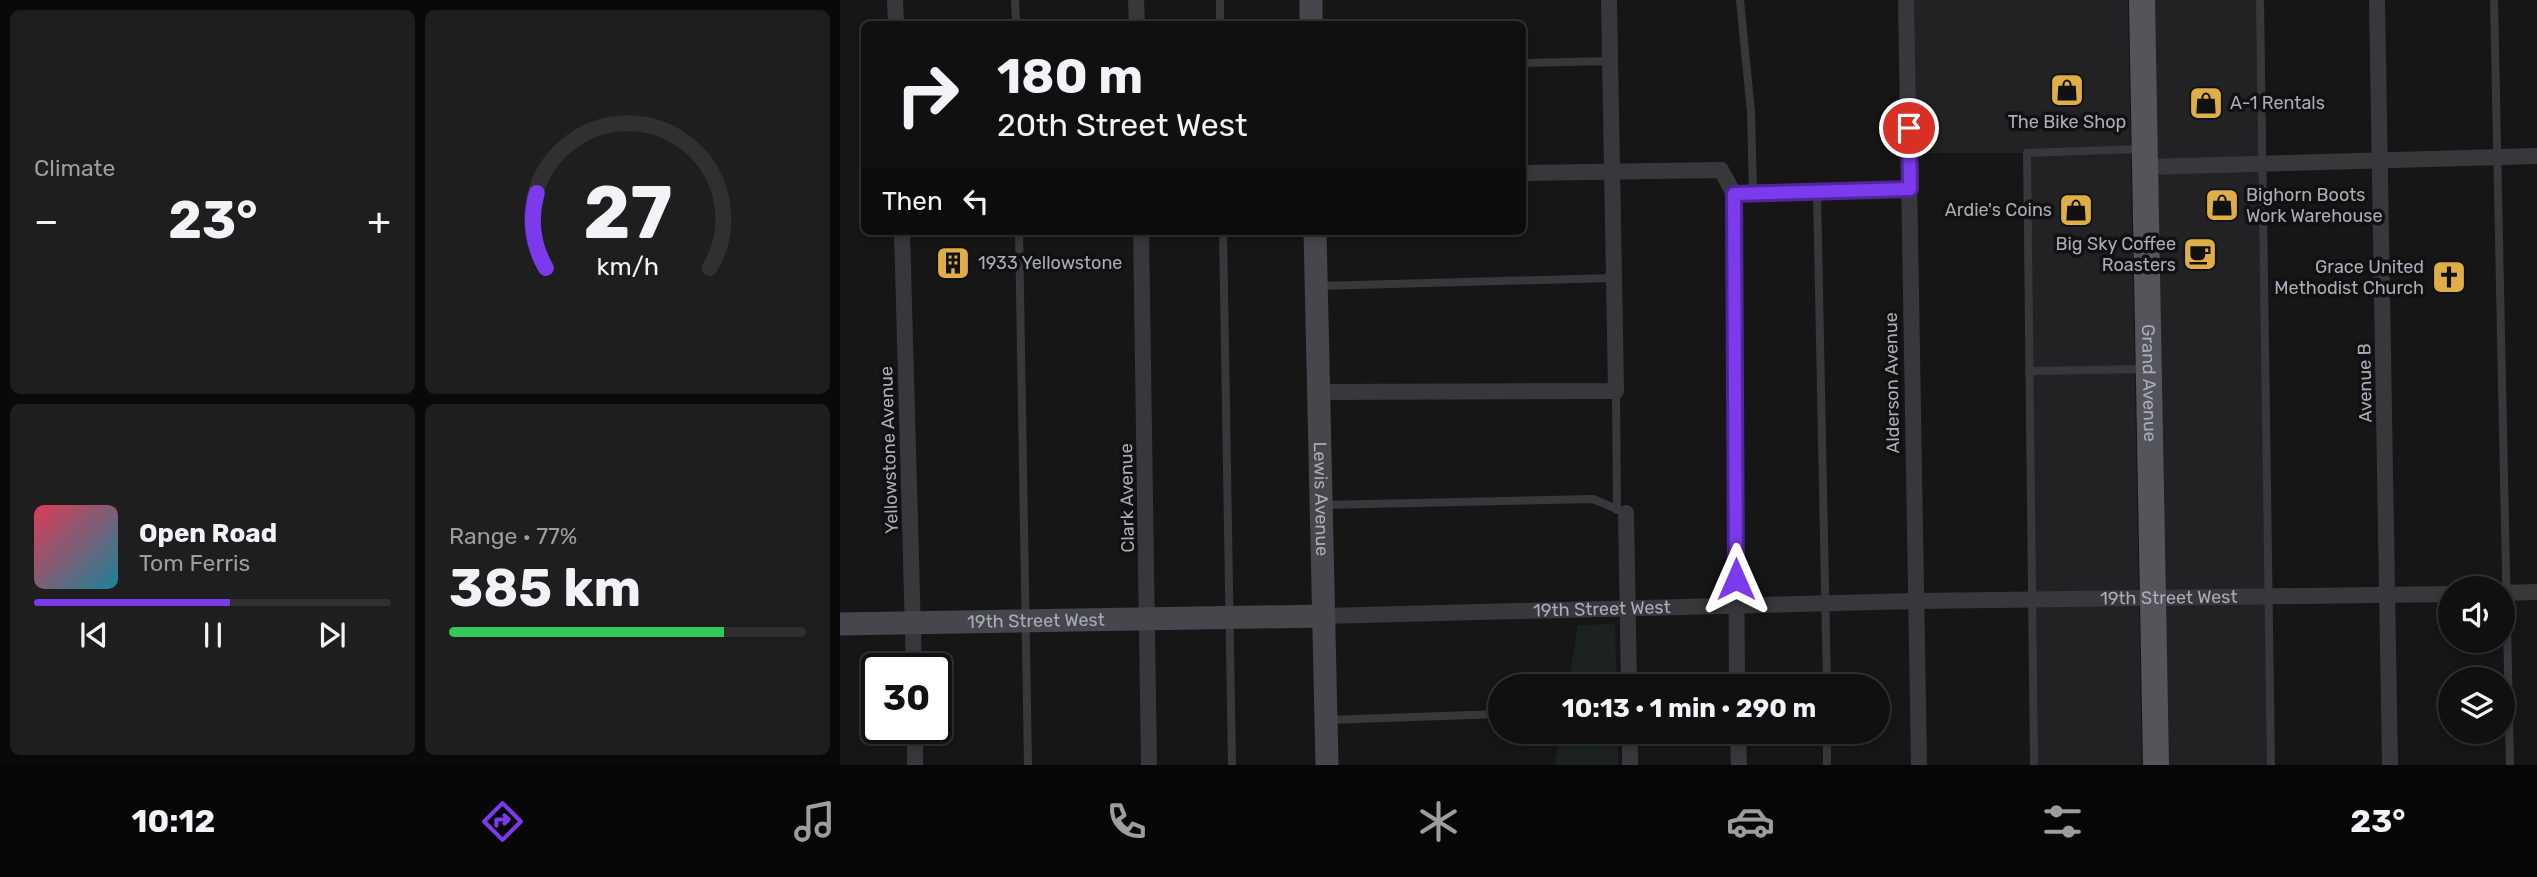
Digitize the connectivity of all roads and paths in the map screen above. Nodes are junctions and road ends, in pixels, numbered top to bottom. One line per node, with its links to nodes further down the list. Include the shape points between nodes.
1 (895, 0): 13 (street)
2 (1015, 0): 14 (lane)
3 (1136, 0): 15 (street)
4 (1220, 0): 16 (lane)
5 (1311, 0): 17 (street)
6 (1609, 0): 18 (street)
7 (1740, 0): 29 (lane)
8 (1906, 0): 27 (street, Alderson Avenue)
9 (2142, 0): 22 (main road, Grand Avenue)
10 (2260, 0): 24 (lane)
11 (2377, 0): 23 (street, Avenue B)
12 (2494, 0): 21 (lane)
13 (895, 21)
14 (1016, 21)
15 (1137, 21)
16 (1220, 21)
17 (1311, 21)
18 (1609, 61): 19 (lane); 25 (street)
19 (1526, 63)
20 (2537, 156): 21 (street)
21 (2498, 157): 23 (street); 44 (lane)
22 (2146, 158): 24 (street); 38 (main road, Grand Avenue); 39 (lane, via 2026,153)
23 (2381, 161): 24 (street); 48 (street, Avenue B)
24 (2262, 164): 49 (lane)
25 (1611, 170): 26 (street); 30 (street, via 1721,170); 36 (street)
26 (1526, 173)
27 (1910, 189): 28 (street); 52 (street, Alderson Avenue)
28 (1817, 192): 29 (street); 53 (lane)
29 (1753, 193): 30 (street)
30 (1734, 194): 54 (street)
31 (902, 235): 60 (street, Yellowstone Avenue)
32 (1019, 235): 59 (lane)
33 (1141, 235): 58 (street, Clark Avenue)
34 (1223, 235): 57 (lane)
35 (1315, 235): 37 (street, Lewis Avenue)
36 (1613, 278): 37 (lane); 40 (street)
37 (1317, 286): 41 (street, Lewis Avenue)
38 (2149, 369): 39 (lane); 50 (main road, Grand Avenue)
39 (2029, 372): 51 (lane)
40 (1616, 391): 41 (street); 43 (lane)
41 (1319, 392): 42 (street, Lewis Avenue)
42 (1321, 505): 43 (lane, via 1593,499); 56 (street, Lewis Avenue)
43 (1621, 512): 55 (street)
44 (2504, 576)
45 (2537, 592): 46 (street)
46 (2515, 593)
47 (2438, 594): 48 (street, 19th Street West)
48 (2387, 596): 49 (street, 19th Street West); 85 (street, Avenue B)
49 (2268, 597): 50 (street, 19th Street West); 84 (lane)
50 (2153, 598): 51 (street, 19th Street West); 83 (main road, Grand Avenue)
51 (2032, 600): 52 (street, 19th Street West); 82 (lane)
52 (1914, 601): 53 (street, 19th Street West); 81 (street, Alderson Avenue)
53 (1826, 604): 54 (street, 19th Street West); 66 (lane)
54 (1736, 606): 55 (street, 19th Street West); 65 (street)
55 (1629, 608): 56 (street, 19th Street West); 64 (street)
56 (1324, 616): 57 (street, 19th Street West); 68 (street, Lewis Avenue)
57 (1229, 617): 58 (street, 19th Street West); 76 (lane)
58 (1148, 618): 59 (street, 19th Street West); 75 (street, Clark Avenue)
59 (1026, 620): 60 (street, 19th Street West); 74 (lane)
60 (913, 622): 61 (street, 19th Street West); 62 (street, Yellowstone Avenue)
61 (840, 624)
62 (914, 653)
63 (2506, 653): 86 (lane)
64 (1629, 674)
65 (1737, 674)
66 (1826, 674)
67 (1488, 714): 68 (lane)
68 (1326, 720): 77 (street, Lewis Avenue)
69 (915, 744): 73 (street)
70 (1630, 744): 78 (street)
71 (1738, 744): 79 (street)
72 (1827, 744): 80 (lane)
73 (915, 765)
74 (1028, 765)
75 (1149, 765)
76 (1232, 765)
77 (1326, 765)
78 (1630, 765)
79 (1739, 765)
80 (1827, 765)
81 (1919, 765)
82 (2034, 765)
83 (2156, 765)
84 (2271, 765)
85 (2390, 765)
86 (2510, 765)

